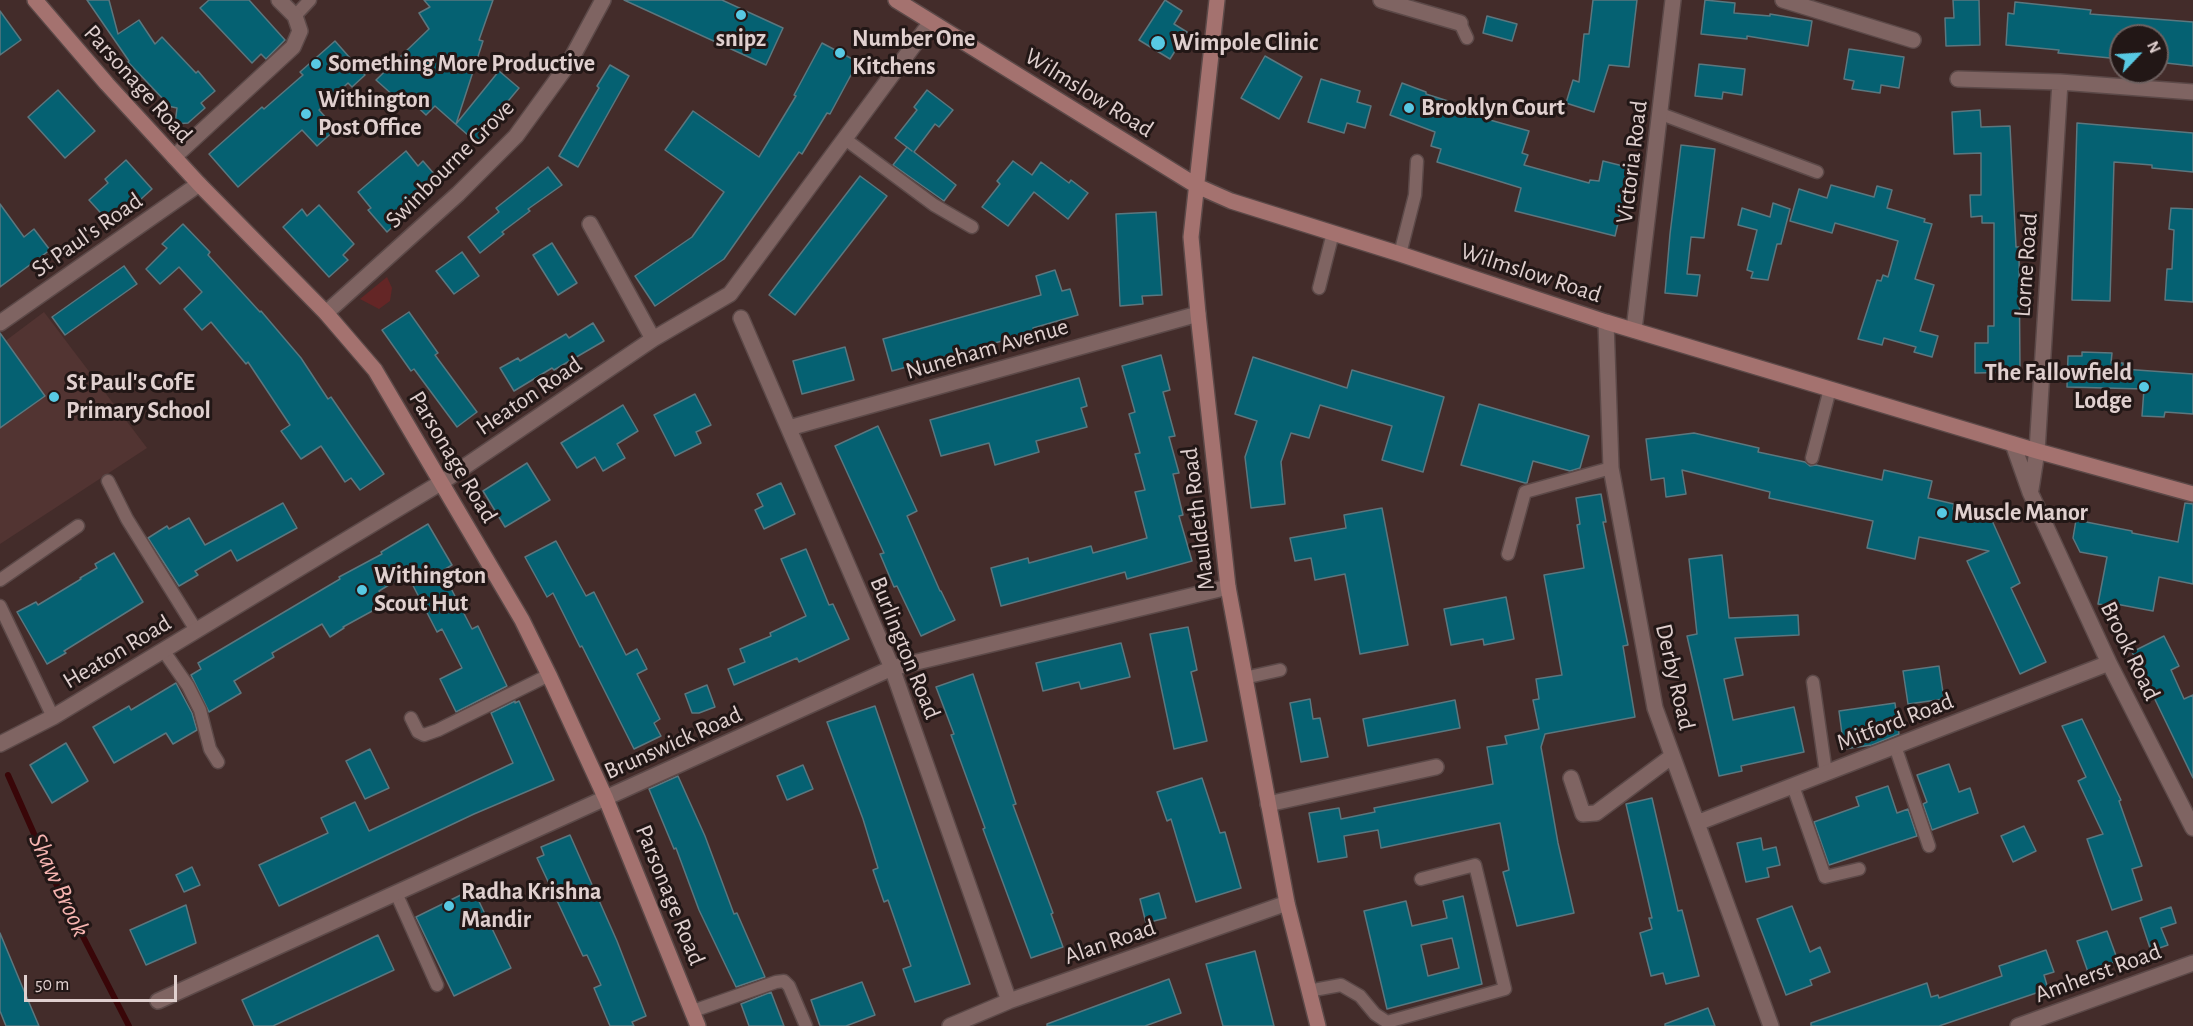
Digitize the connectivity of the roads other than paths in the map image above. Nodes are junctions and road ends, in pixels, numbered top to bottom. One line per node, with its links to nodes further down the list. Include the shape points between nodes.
1 (35, 0): 20 (street, Parsonage Road)
2 (310, 0): 9 (lane)
3 (603, 0): 30 (street, Swinbourne Grove, via 568,63 516,136)
4 (897, 0): 11 (street, Wilmslow Road)
5 (1217, 0): 24 (street, Mauldeth Road)
6 (1381, 0): 10 (street)
7 (1673, 0): 18 (street, Victoria Road)
8 (1783, 0): 14 (street)
9 (288, 5): 20 (street, via 300,31 293,47)
10 (1432, 7): 12 (street)
11 (931, 22): 19 (street, Heaton Road); 24 (street, Wilmslow Road)
12 (1460, 23): 13 (lane)
13 (1467, 38)
14 (1913, 40)
15 (1958, 79): 16 (street)
16 (2060, 82): 17 (street); 40 (street, Lorne Road)
17 (2193, 92)
18 (1661, 114): 22 (lane); 35 (street, Victoria Road)
19 (845, 138): 26 (lane, via 934,205); 36 (street, Heaton Road, via 730,294)
20 (174, 157): 23 (street, Parsonage Road)
21 (1417, 161): 28 (lane, via 1415,195)
22 (1817, 172)
23 (199, 184): 30 (street, Parsonage Road); 34 (street, St Paul's Road)
24 (1197, 186): 27 (street, Wilmslow Road, via 1231,201); 31 (street, Mauldeth Road, via 1191,237)
25 (590, 224): 36 (street)
26 (972, 227)
27 (1333, 233): 28 (street, Wilmslow Road); 29 (lane)
28 (1400, 254): 33 (street, Wilmslow Road)
29 (1319, 288)
30 (326, 313): 44 (street, Parsonage Road, via 375,370)
31 (1198, 314): 38 (street, Nuneham Avenue); 50 (street, Mauldeth Road)
32 (741, 318): 38 (street, Burlington Road)
33 (1606, 322): 35 (street, Wilmslow Road); 42 (street, Derby Road)
34 (0, 323)
35 (1634, 330): 37 (street, Wilmslow Road)
36 (653, 339): 44 (street, Heaton Road)
37 (1830, 389): 39 (street, Wilmslow Road); 41 (lane)
38 (789, 428): 55 (street, Burlington Road)
39 (2013, 444): 40 (street, Wilmslow Road); 45 (street, Brook Road)
40 (2037, 451): 45 (street); 46 (street, Wilmslow Road)
41 (1812, 458)
42 (1611, 468): 48 (lane, via 1525,492); 64 (street, Derby Road, via 1655,708)
43 (108, 481): 52 (lane)
44 (442, 482): 52 (street, Heaton Road); 57 (street, Parsonage Road, via 522,620)
45 (2030, 492): 54 (street, Brook Road)
46 (2193, 494)
47 (78, 526): 49 (lane)
48 (1508, 554)
49 (0, 580)
50 (1228, 587): 55 (street, Brunswick Road); 58 (street, Mauldeth Road)
51 (0, 606): 60 (lane)
52 (196, 630): 53 (street, Heaton Road)
53 (163, 650): 60 (street, Heaton Road); 65 (lane, via 200,710 210,749)
54 (2109, 663): 63 (street, Mitford Road); 73 (street, Brook Road)
55 (892, 668): 70 (street, Brunswick Road); 83 (street, Burlington Road)
56 (1280, 670): 58 (lane)
57 (549, 675): 61 (lane, via 424,735); 70 (street, Parsonage Road)
58 (1244, 678): 71 (street, Mauldeth Road)
59 (1813, 682): 67 (lane)
60 (53, 717): 62 (street, Heaton Road)
61 (411, 718)
62 (0, 744)
63 (1895, 746): 67 (street, Mitford Road); 74 (lane)
64 (1671, 757): 68 (street, via 1596,813 1583,814); 72 (street, Derby Road)
65 (218, 762)
66 (1436, 768): 71 (street)
67 (1826, 773): 69 (street, Mitford Road)
68 (1571, 778)
69 (1793, 786): 72 (street, Mitford Road); 75 (lane, via 1825,878)
70 (606, 798): 77 (street, Brunswick Road); 84 (street, Parsonage Road)
71 (1268, 804): 78 (street, Mauldeth Road)
72 (1697, 824): 88 (street, Derby Road)
73 (2193, 828)
74 (1929, 846)
75 (1859, 869)
76 (1421, 879): 81 (lane, via 1475,865 1505,989 1387,1022 1360,996 1341,985)
77 (396, 893): 80 (lane); 82 (street, Brunswick Road)
78 (1287, 903): 81 (street, Mauldeth Road); 83 (street, Alan Road)
79 (2193, 963): 89 (street, Amherst Road)
80 (437, 985)
81 (1308, 991): 87 (street, Mauldeth Road)
82 (158, 1001)
83 (1009, 1001): 86 (street, Alan Road)
84 (696, 1019): 85 (lane, via 784,981)
85 (806, 1026)
86 (950, 1026)
87 (1318, 1026)
88 (1771, 1026)
89 (2018, 1026)

